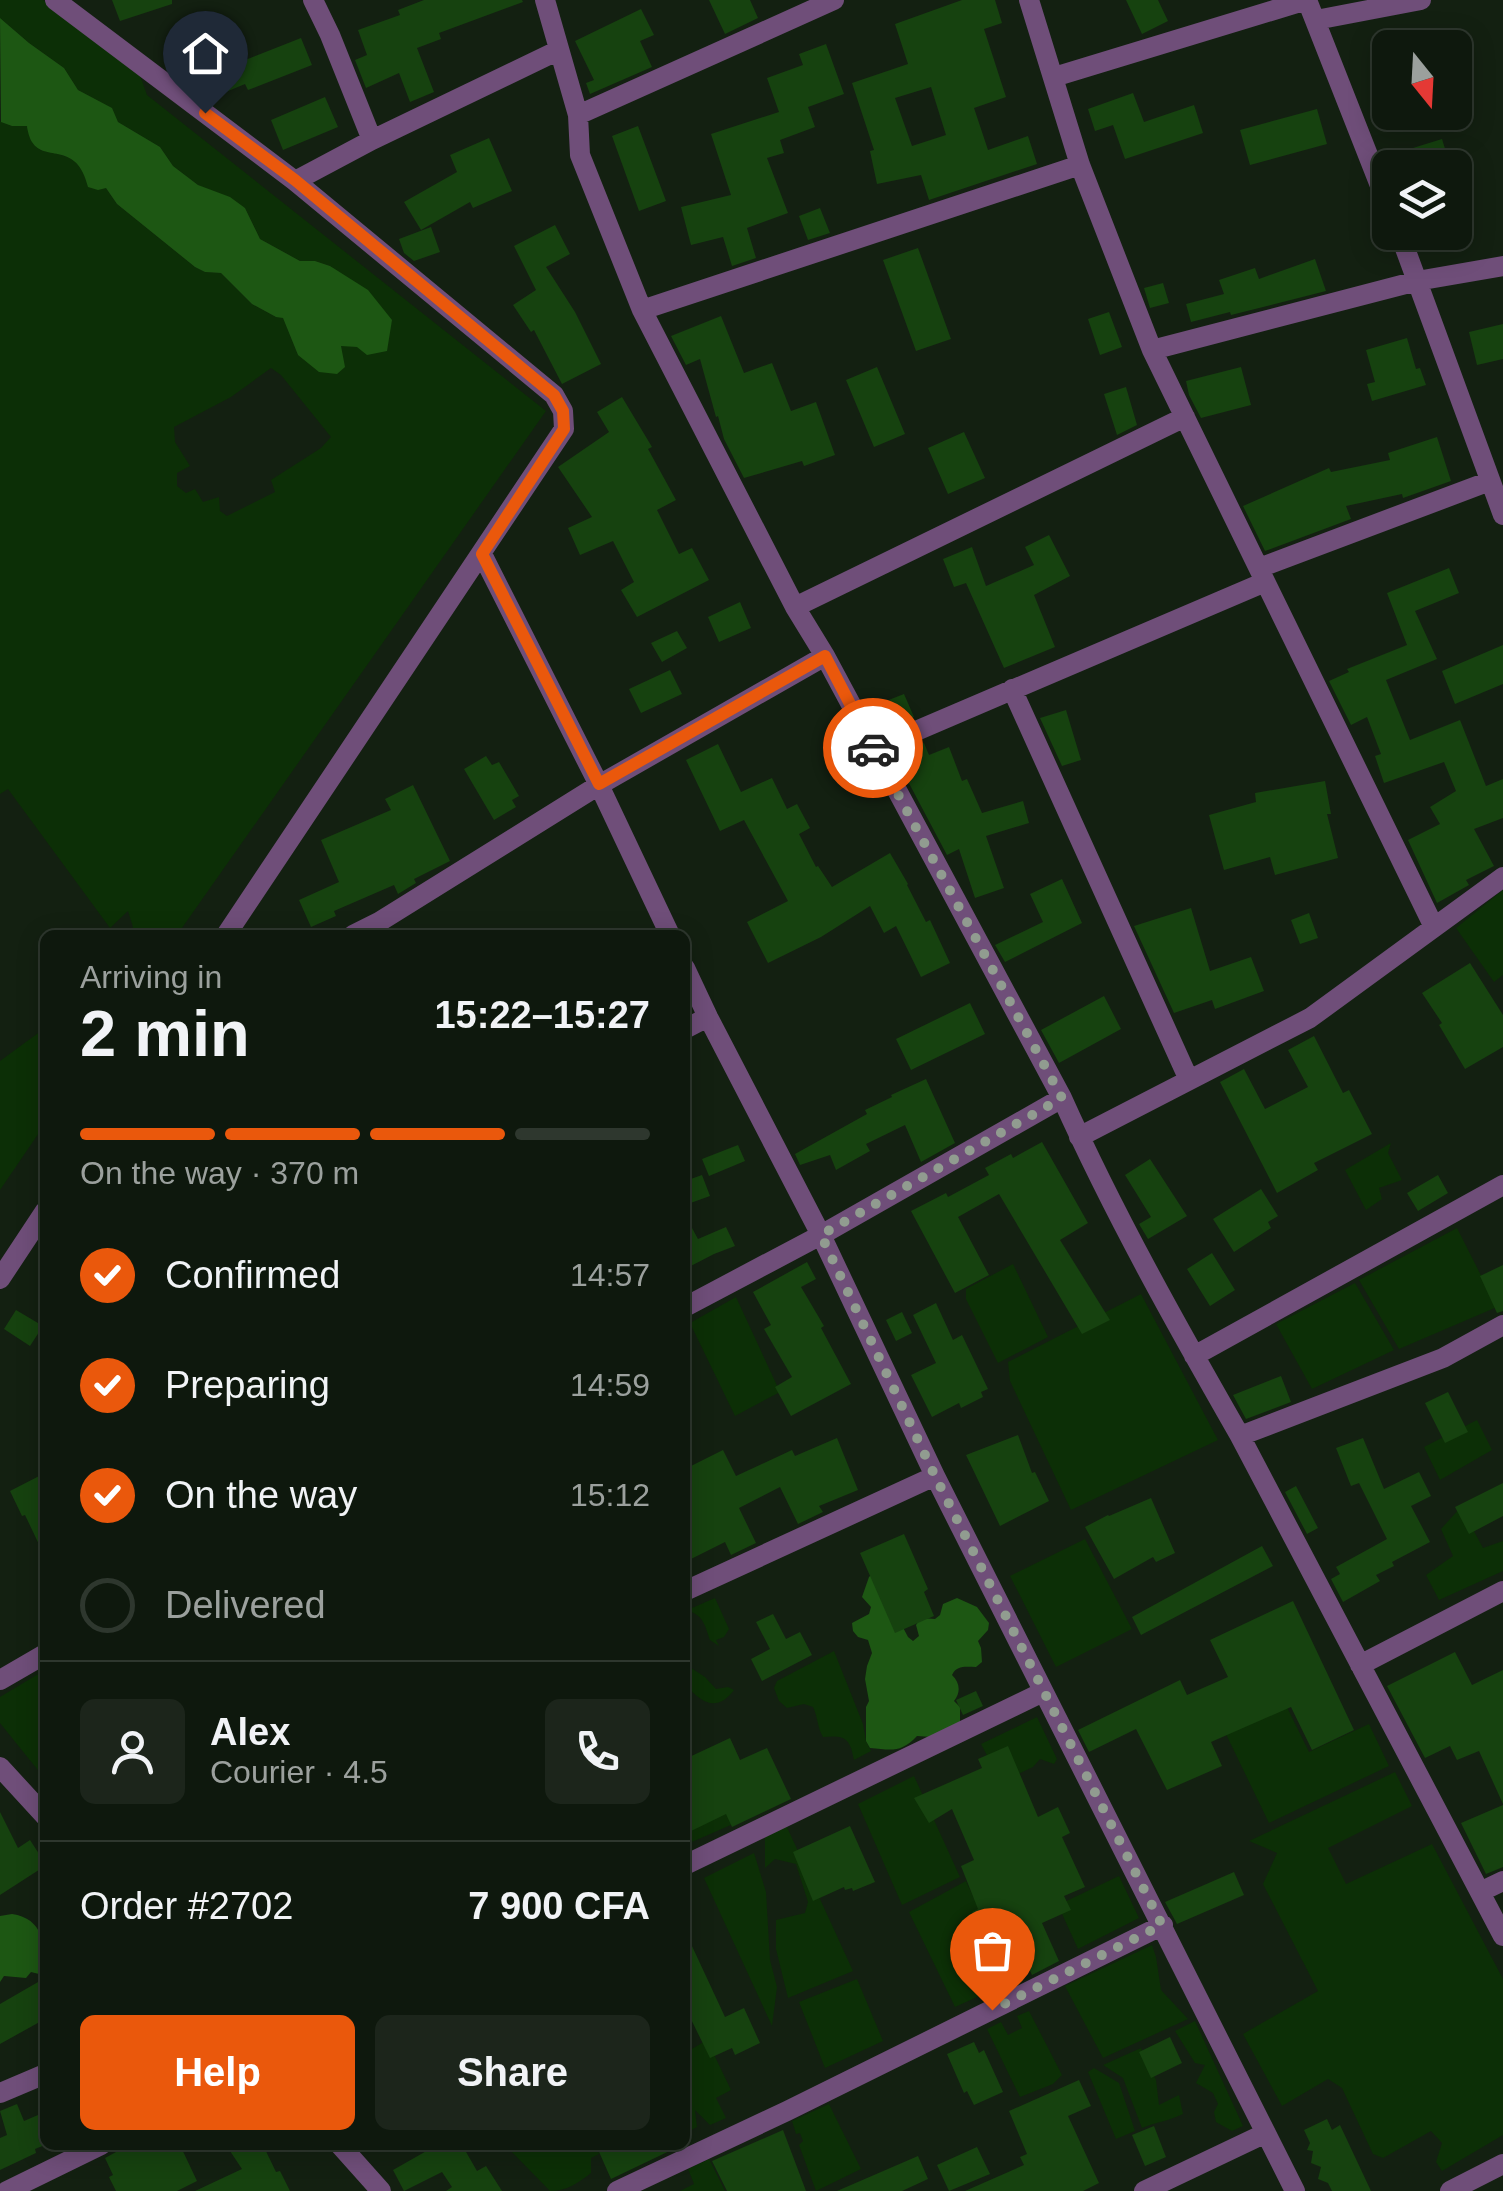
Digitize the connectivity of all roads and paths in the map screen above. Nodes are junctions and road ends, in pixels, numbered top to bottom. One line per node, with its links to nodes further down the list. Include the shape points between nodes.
1 (55, 0): 15 (street)
2 (313, 0): 12 (street)
3 (544, 0): 9 (street)
4 (834, 0): 11 (street)
5 (1029, 0): 10 (street)
6 (1307, 0): 8 (street); 10 (street)
7 (1421, 0): 8 (street)
8 (1316, 20): 14 (street)
9 (559, 50): 11 (street); 12 (street)
10 (1054, 77): 13 (street)
11 (578, 116): 19 (street, via 580,155)
12 (372, 140): 15 (street)
13 (1080, 165): 19 (street); 20 (street)
14 (1372, 165)
15 (295, 180): 24 (street, via 554,395 563,411 564,429)
16 (1405, 250): 18 (street)
17 (1503, 266): 18 (street)
18 (1418, 281): 20 (street); 22 (street)
19 (642, 310): 26 (street)
20 (1152, 350): 21 (street)
21 (1185, 417): 25 (street); 26 (street)
22 (1490, 481): 23 (street); 25 (street)
23 (1503, 515)
24 (482, 554): 30 (street); 33 (street)
25 (1262, 575): 28 (street); 32 (street)
26 (795, 606): 27 (street)
27 (825, 656): 29 (street); 30 (street)
28 (1012, 689): 29 (street); 39 (street)
29 (874, 749): 40 (street)
30 (599, 784): 34 (street); 35 (street)
31 (1503, 877): 32 (street)
32 (1434, 927): 39 (street, via 1310,1018)
33 (229, 930)
34 (363, 930)
35 (668, 930)
36 (690, 979): 37 (street)
37 (708, 1017): 38 (street); 44 (street)
38 (690, 1027)
39 (1189, 1080): 41 (street)
40 (1062, 1098): 41 (street); 44 (street)
41 (1079, 1136): 48 (street)
42 (1503, 1186): 48 (street)
43 (40, 1219): 45 (street)
44 (821, 1235): 46 (street); 50 (street)
45 (0, 1279)
46 (690, 1304)
47 (1503, 1325): 49 (street, via 1443,1358)
48 (1194, 1356): 49 (street)
49 (1240, 1436): 54 (street)
50 (935, 1476): 51 (street); 56 (street)
51 (690, 1589)
52 (1503, 1591): 54 (street)
53 (40, 1657): 55 (street)
54 (1360, 1665): 61 (street)
55 (0, 1680)
56 (1043, 1692): 59 (street); 62 (street)
57 (0, 1767): 58 (street)
58 (40, 1811)
59 (690, 1862)
60 (1503, 1881): 61 (street)
61 (1480, 1892): 63 (street)
62 (1162, 1925): 66 (street); 72 (street)
63 (1503, 1936)
64 (40, 2076): 65 (street)
65 (0, 2094)
66 (1266, 2133): 73 (street); 74 (street)
67 (91, 2150): 70 (street)
68 (345, 2150): 71 (street)
69 (1503, 2164): 75 (street)
70 (7, 2191)
71 (382, 2191)
72 (617, 2191)
73 (1144, 2191)
74 (1295, 2191)
75 (1450, 2191)

